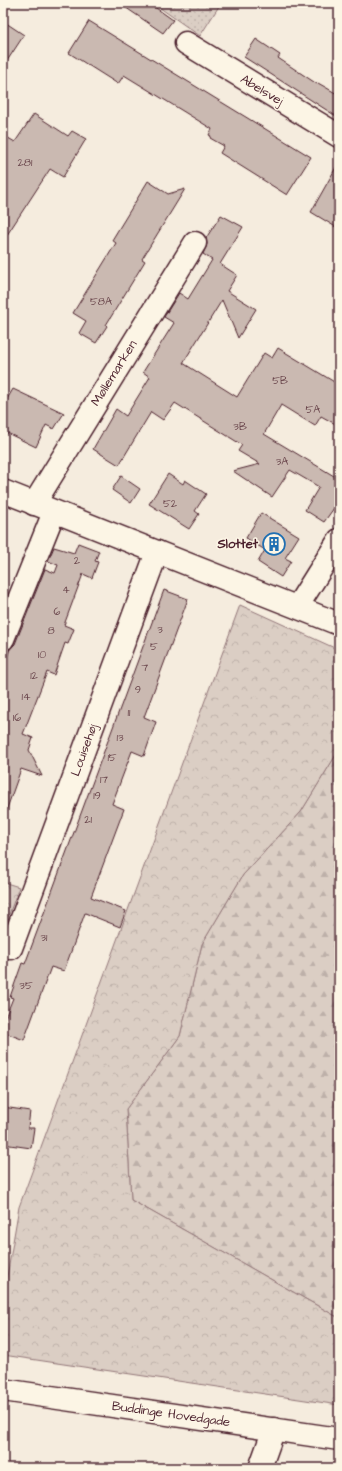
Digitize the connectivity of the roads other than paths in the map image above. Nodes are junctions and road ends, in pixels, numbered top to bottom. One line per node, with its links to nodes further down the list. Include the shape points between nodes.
1 (186, 43): 2 (street, Abelsvej)
2 (339, 136)
3 (195, 242): 5 (street, Møllemarken)
4 (3, 491): 5 (street)
5 (34, 504): 6 (street)
6 (54, 512): 8 (street); 11 (street)
7 (339, 540): 9 (street)
8 (157, 552): 9 (street); 12 (street, Louisehøj)
9 (297, 607): 10 (street)
10 (339, 624)
11 (3, 639)
12 (11, 948)
13 (3, 1390): 14 (street, Buddinge Hovedgade)
14 (274, 1429): 15 (street, Buddinge Hovedgade); 16 (street)
15 (339, 1439)
16 (260, 1468)

